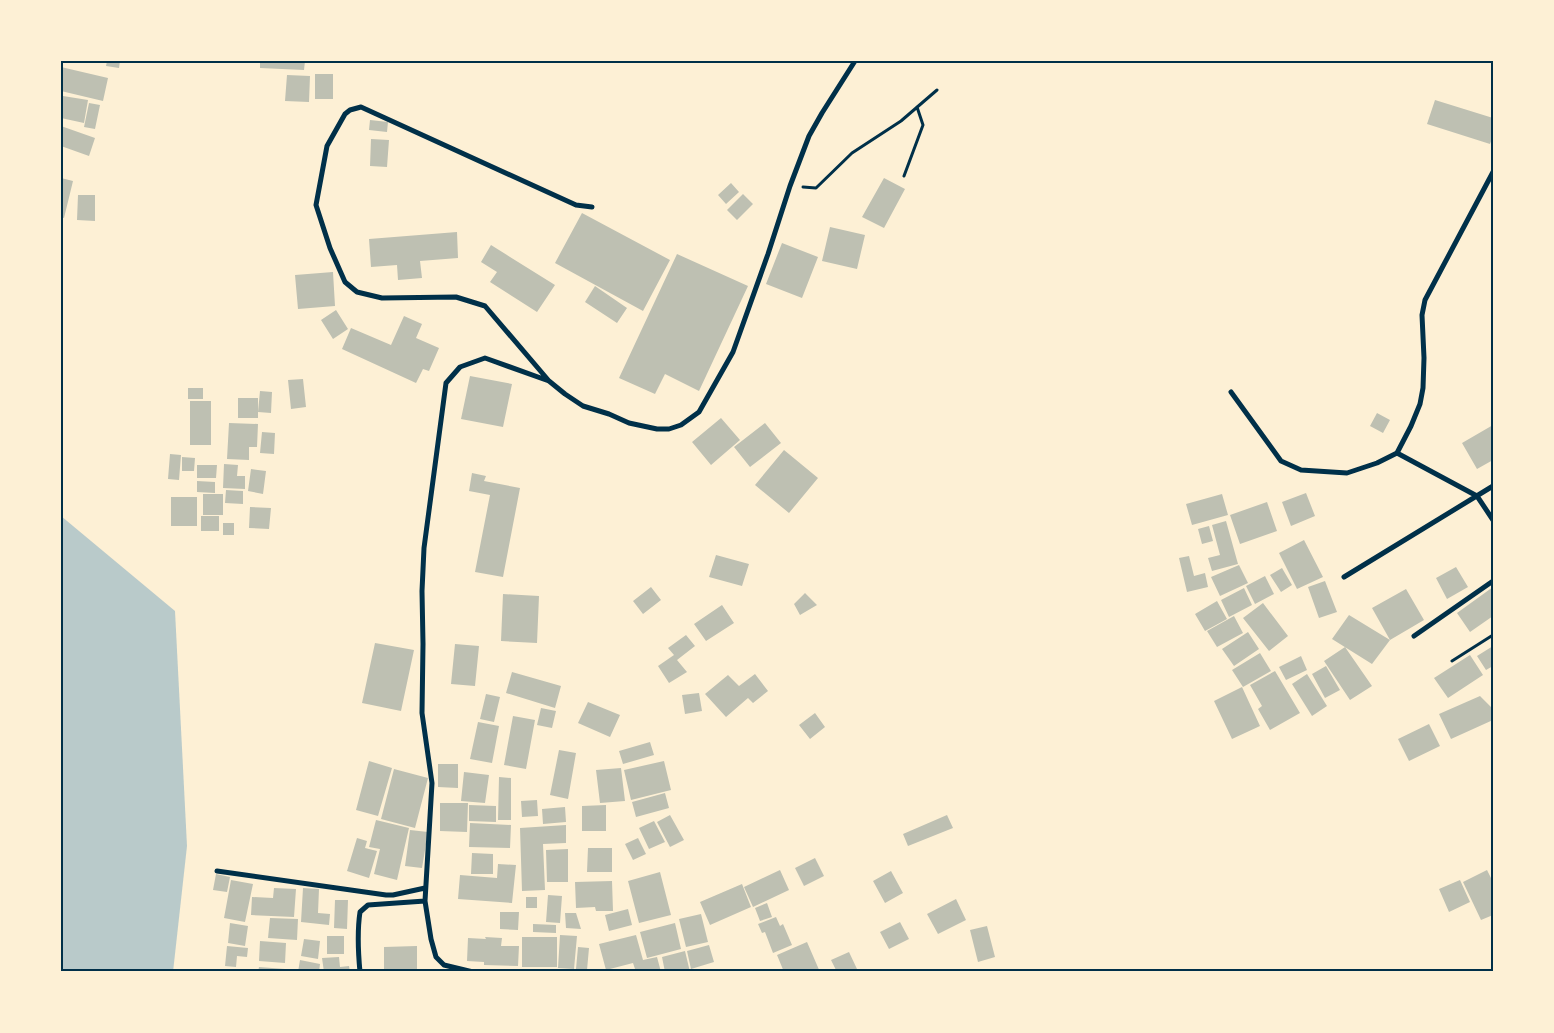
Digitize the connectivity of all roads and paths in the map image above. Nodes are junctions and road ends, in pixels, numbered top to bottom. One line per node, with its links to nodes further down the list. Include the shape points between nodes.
1 (855, 61): 6 (street, via 814,128)
2 (937, 90): 3 (path)
3 (917, 107): 5 (path, via 923,125); 6 (path, via 902,121 852,153 816,188)
4 (1493, 172): 10 (street, via 1425,300 1422,315 1423,388 1420,404)
5 (904, 176)
6 (790, 186): 8 (street, via 733,352 699,412 669,429 629,424 584,406)
7 (592, 207): 8 (street, via 576,205 361,107 345,114 326,146 316,205 345,282 357,292 382,298 456,297 485,306)
8 (549, 381): 20 (street, via 485,358 460,367 446,383 424,548 422,591 422,713 432,783)
9 (1231, 392): 10 (street, via 1281,461 1301,470 1347,474)
10 (1397, 453): 12 (street)
11 (1493, 486): 12 (street)
12 (1477, 496): 13 (street); 14 (street)
13 (1493, 520)
14 (1344, 577)
15 (1493, 581): 17 (street)
16 (1493, 635): 18 (path)
17 (1414, 636)
18 (1452, 660)
19 (216, 871): 20 (street, via 386,894)
20 (425, 888): 21 (street)
21 (425, 901): 22 (street, via 436,957); 23 (street, via 368,905 360,912)
22 (456, 970): 24 (street)
23 (360, 972)
24 (473, 972)

